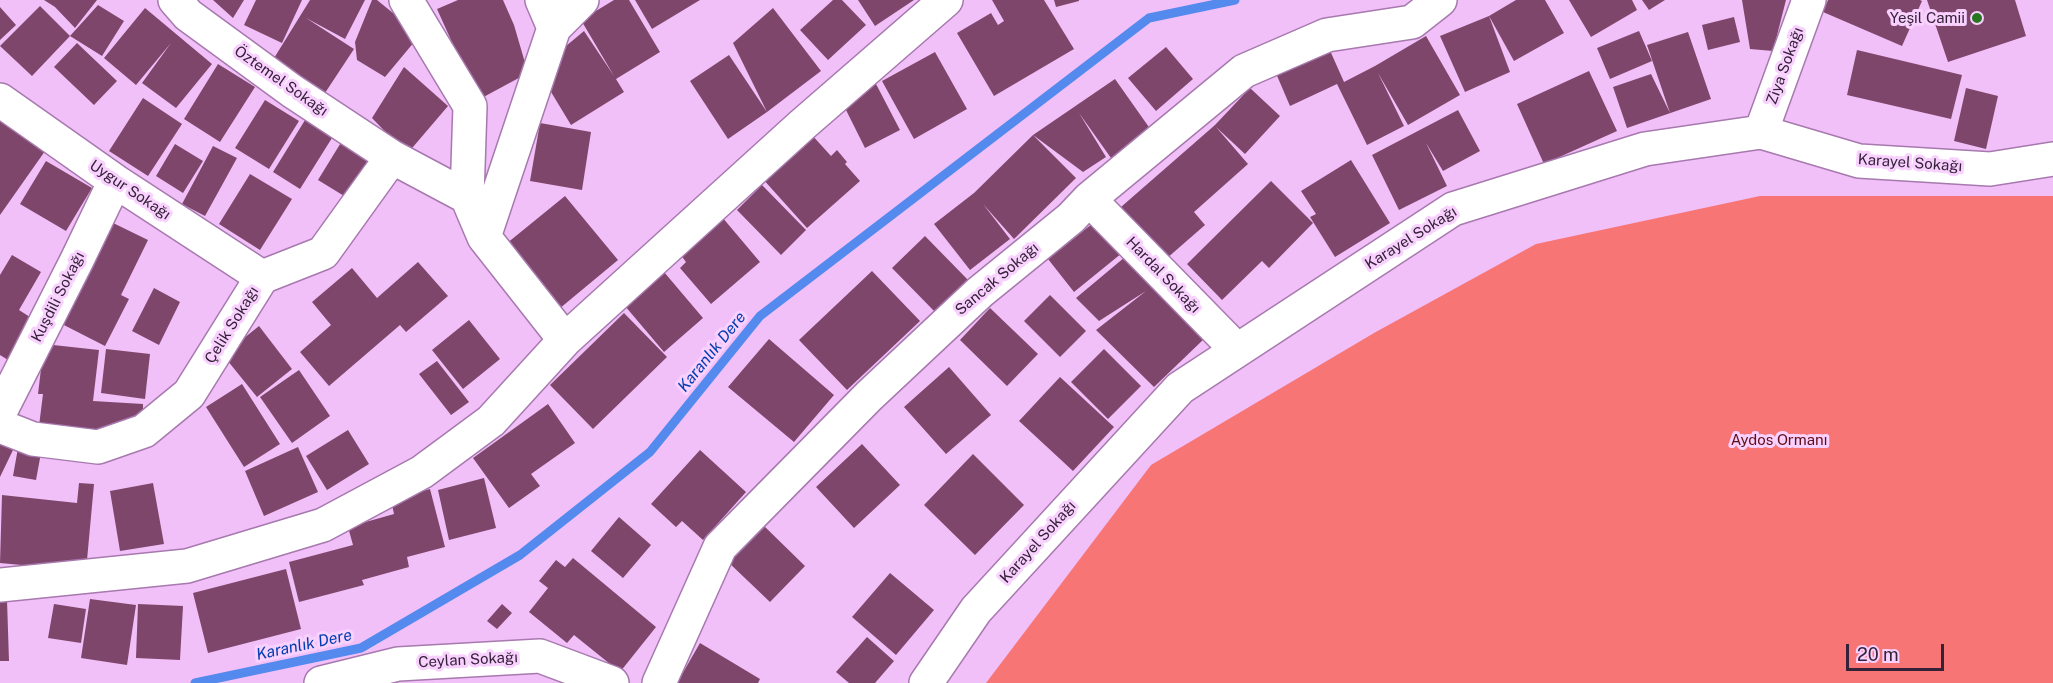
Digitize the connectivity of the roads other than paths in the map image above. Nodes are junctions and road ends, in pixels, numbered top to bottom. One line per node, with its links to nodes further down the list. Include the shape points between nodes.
1 (175, 0): 10 (street, Öztemel Sokağı, via 188,15 283,84)
2 (406, 0): 13 (street, via 470,106)
3 (582, 0): 7 (street)
4 (946, 0): 17 (street)
5 (1440, 0): 14 (street, Sancak Sokağı, via 1412,22 1327,35 1244,71)
6 (1809, 0): 9 (street, Ziya Sokağı)
7 (548, 14): 15 (street)
8 (0, 100): 12 (street, Uygur Sokağı)
9 (1761, 132): 11 (street, Karayel Sokağı, via 1859,161 1990,169); 18 (street, Karayel Sokağı, via 1645,148 1453,209)
10 (392, 157): 13 (street); 16 (street, Çelik Sokağı, via 323,253)
11 (2053, 159)
12 (115, 181): 16 (street, Uygur Sokağı); 19 (street, Kuşdili Sokağı)
13 (467, 197): 15 (street)
14 (1089, 199): 18 (street, Hardal Sokağı); 24 (street, Sancak Sokağı, via 1071,219 971,300 869,396 720,547)
15 (484, 237): 17 (street)
16 (262, 277): 20 (street, Çelik Sokağı, via 189,394 144,431 98,447 33,439)
17 (565, 340): 21 (street, via 491,421 422,472 323,525 186,566)
18 (1236, 350): 25 (street, Karayel Sokağı, via 1180,388 976,610)
19 (0, 412)
20 (0, 426)
21 (0, 585)
22 (321, 683): 23 (street, Ceylan Sokağı, via 398,664 540,656)
23 (612, 683)
24 (659, 683)
25 (926, 683)

